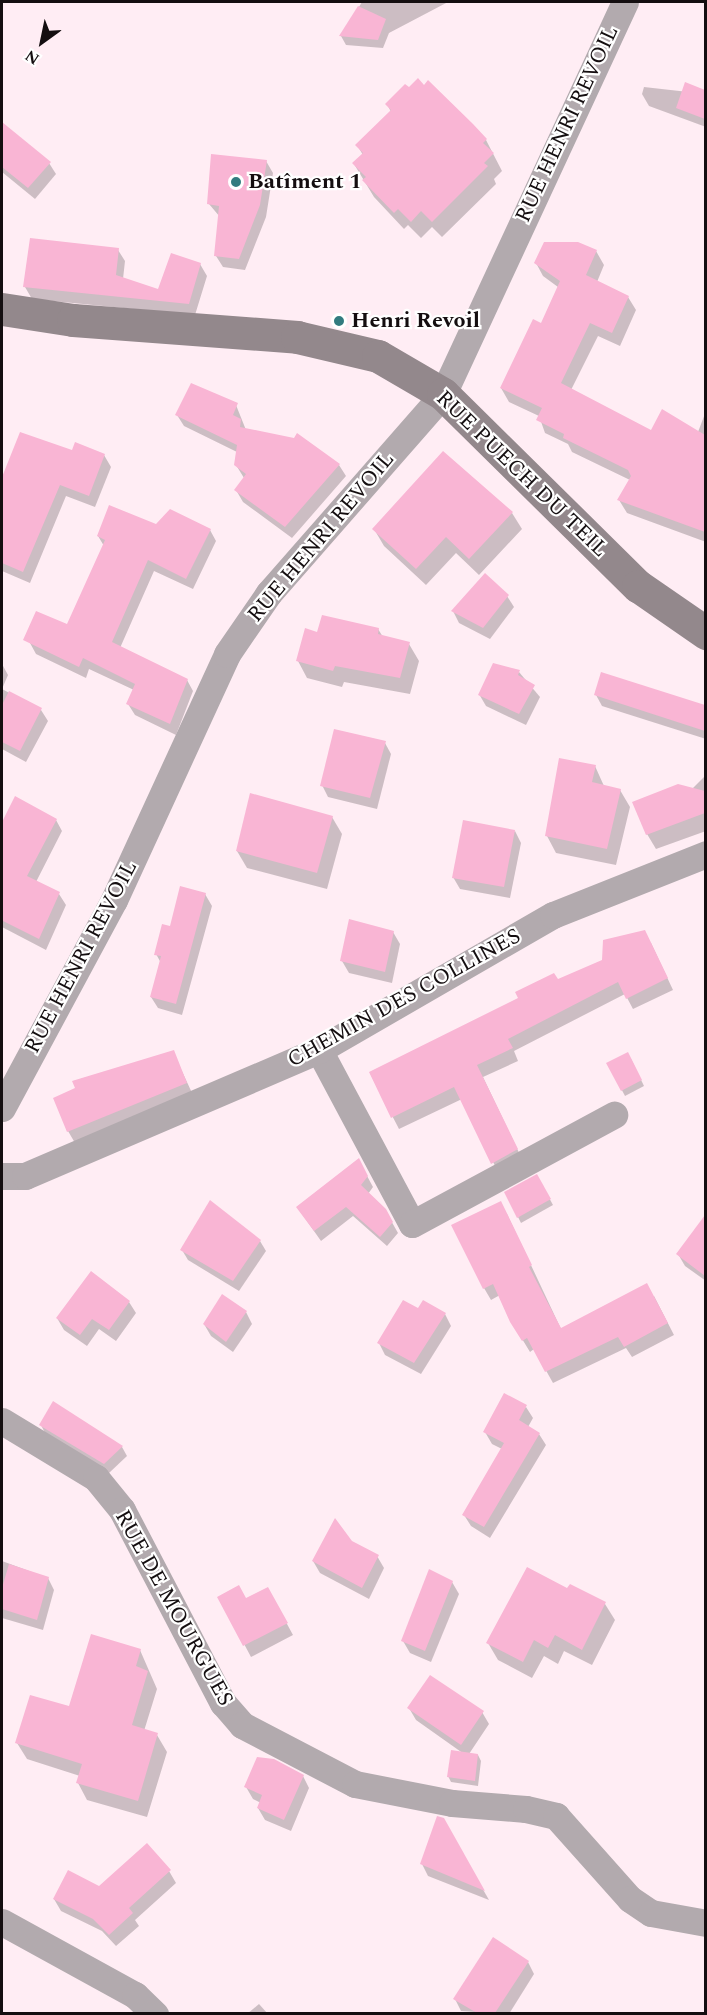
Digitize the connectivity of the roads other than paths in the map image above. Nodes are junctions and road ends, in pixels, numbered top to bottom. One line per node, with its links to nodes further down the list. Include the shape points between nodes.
1 (625, 2): 3 (street, RUE HENRI REVOIL)
2 (2, 309): 3 (street, RUE PUECH DU TEIL, via 73,320 297,337 378,356)
3 (443, 394): 4 (street, RUE PUECH DU TEIL, via 638,586); 7 (street, RUE HENRI REVOIL, via 269,593 227,654 114,900)
4 (705, 633)
5 (705, 854): 6 (street, CHEMIN DES COLLINES, via 553,915)
6 (319, 1050): 8 (street, via 412,1224); 9 (street, CHEMIN DES COLLINES, via 25,1176)
7 (2, 1108)
8 (614, 1115)
9 (2, 1176)
10 (2, 1421): 12 (street, RUE DE MOURGUES, via 96,1478 122,1510 223,1703 242,1725 355,1784 452,1803 526,1809 556,1816 630,1899 651,1913)
11 (2, 1922): 13 (street, via 135,1995)
12 (705, 1923)
13 (155, 2013)

